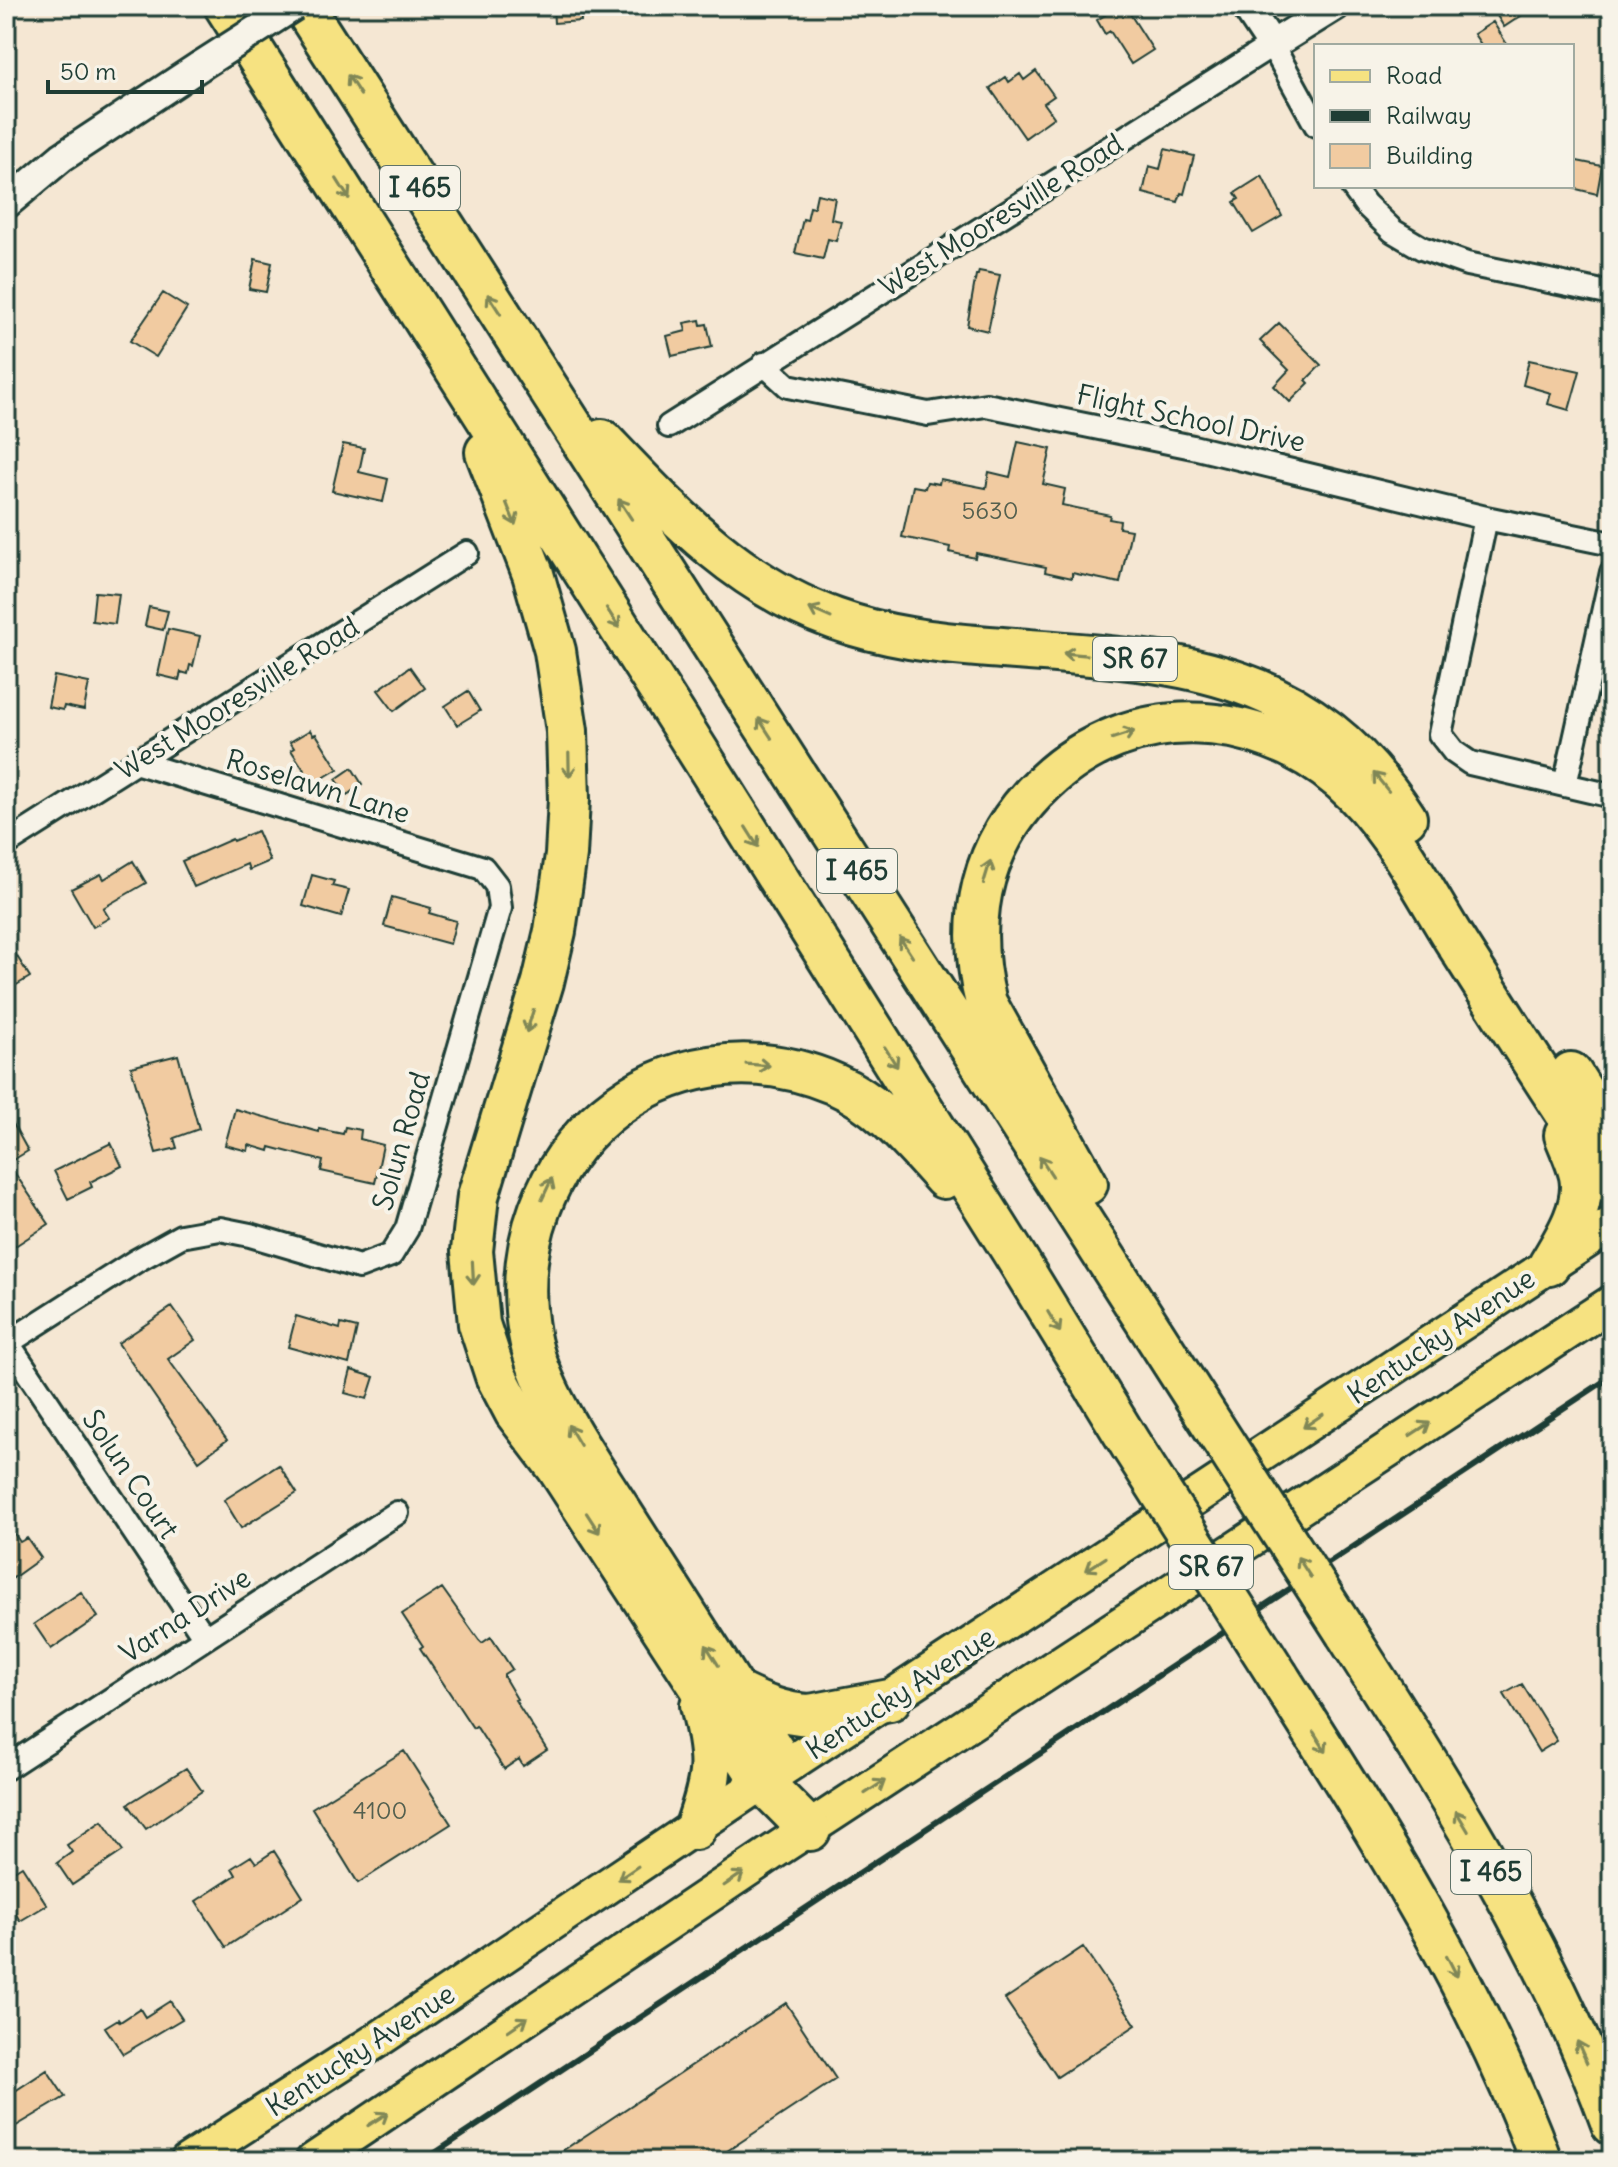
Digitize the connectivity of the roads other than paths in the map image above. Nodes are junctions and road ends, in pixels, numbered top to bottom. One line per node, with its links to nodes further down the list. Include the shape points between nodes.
1 (225, 6): 11 (highway, I 465, one-way to 11)
2 (294, 6): 9 (street, bridge, via 62,157)
3 (303, 6): 13 (highway, I 465, one-way to 3)
4 (1246, 6): 6 (street)
5 (1335, 6): 6 (street, West Mooresville Road)
6 (1272, 45): 7 (street); 12 (street, West Mooresville Road)
7 (1314, 121)
8 (1353, 188): 10 (street, via 1393,231 1422,248 1467,264)
9 (6, 204)
10 (1612, 294)
11 (451, 363): 28 (highway, I 465, one-way to 28); 35 (highway, one-way to 35, via 542,603 559,668 569,756 566,855 555,931 478,1196 472,1260 479,1324 503,1394 557,1467)
12 (764, 364): 14 (street, West Mooresville Road); 15 (street, Flight School Drive, via 788,386 928,414 986,405 1193,447)
13 (536, 370): 25 (highway, SR 67, one-way to 13, via 1390,793 1329,729 1252,686 1196,668 899,638 801,605 741,571 689,529); 32 (highway, I 465, one-way to 13)
14 (669, 426)
15 (1486, 518): 16 (street, Flight School Drive); 20 (street, via 1440,734 1470,763)
16 (1612, 544)
17 (467, 553): 19 (street, West Mooresville Road)
18 (1612, 572): 20 (street)
19 (135, 762): 22 (street, West Mooresville Road); 23 (street, Roselawn Lane)
20 (1565, 785): 21 (street)
21 (1612, 796)
22 (6, 844)
23 (483, 868): 31 (street, Solun Road, via 497,886 500,908 407,1229 391,1255 359,1267 220,1229 181,1236)
24 (1545, 1082): 26 (highway); 29 (highway, via 1581,1185 1575,1216); 32 (highway, one-way to 24, via 1170,1329 986,1003 979,974 978,904 988,865 1006,828 1055,772 1121,734 1159,725 1236,728 1307,755 1342,781 1379,823)
25 (1606, 1125)
26 (1612, 1183)
27 (1612, 1224): 29 (main road, Kentucky Avenue)
28 (1014, 1254): 36 (highway, one-way to 28, via 585,1454 534,1356 524,1302 525,1265 551,1179 584,1135 634,1095 693,1071 765,1065 835,1084 879,1111); 45 (highway, I 465, one-way to 45, bridge, via 1411,1888 1488,2036)
29 (1549, 1265): 37 (main road, Kentucky Avenue, one-way to 37)
30 (1612, 1303): 41 (main road, SR 67, one-way to 30)
31 (7, 1344): 34 (street, Solun Court)
32 (1189, 1389): 42 (highway, I 465, one-way to 32, bridge, via 1568,2019 1475,1843)
33 (397, 1513): 34 (street, Varna Drive)
34 (205, 1638): 38 (street, Varna Drive)
35 (697, 1686): 39 (highway); 40 (highway, via 711,1769)
36 (736, 1692): 37 (highway, via 764,1706 810,1715); 39 (highway)
37 (890, 1700): 39 (main road, Kentucky Avenue)
38 (6, 1768)
39 (773, 1775): 40 (main road, Kentucky Avenue); 41 (highway)
40 (695, 1829): 43 (main road, Kentucky Avenue, one-way to 43)
41 (810, 1830): 44 (main road, one-way to 41)
42 (1612, 2124)
43 (188, 2161)
44 (313, 2161)
45 (1541, 2161)

